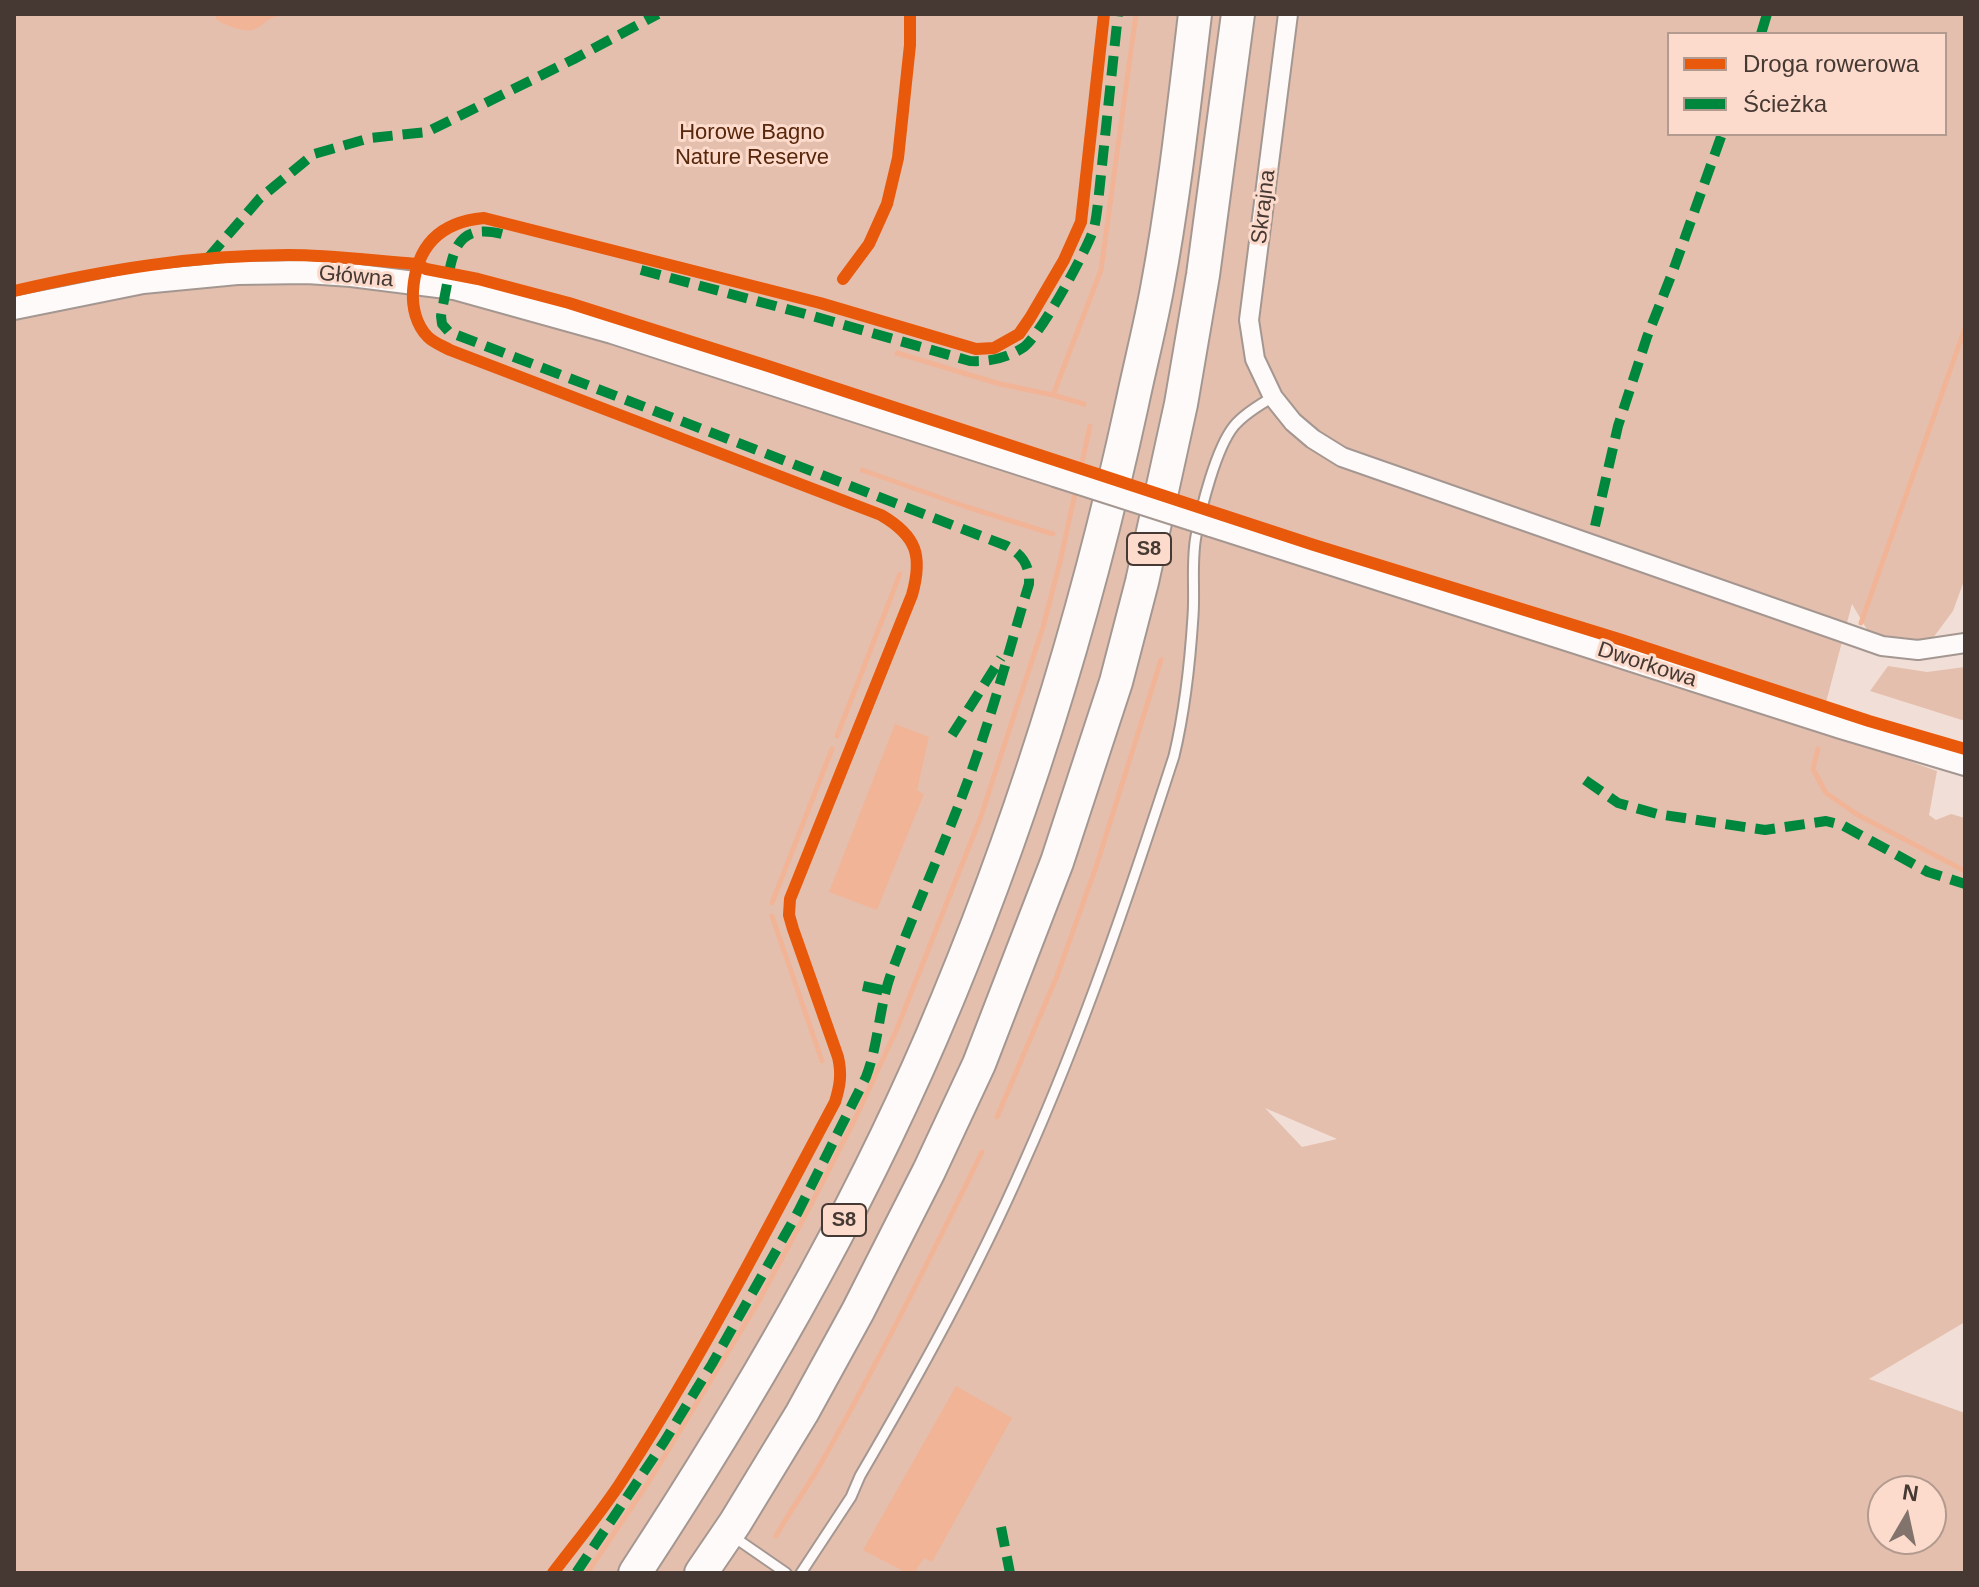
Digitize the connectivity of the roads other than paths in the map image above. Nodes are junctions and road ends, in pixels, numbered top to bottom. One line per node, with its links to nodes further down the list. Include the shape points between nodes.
1 (1195, 14): 11 (highway, S8, via 1157,290 1114,487 1066,663 1008,843 930,1040 840,1228 698,1478)
2 (1238, 14): 9 (highway, S8, via 1191,347 1142,582 1087,774 979,1064 929,1171 802,1413)
3 (1288, 14): 5 (street, Skrajna, via 1249,320 1255,359)
4 (14, 308): 6 (street, Główna, via 143,282 237,273 351,275 454,288 612,332)
5 (1273, 397): 7 (street, via 1293,422 1342,457 1882,646 1918,650); 10 (lane, via 1233,427 1213,469 1195,538 1187,691 1177,744 1100,977 1057,1086 934,1344 851,1497)
6 (1055, 475): 8 (street, Dworkowa, bridge)
7 (1965, 643)
8 (1965, 764)
9 (728, 1534): 12 (highway, S8); 13 (lane)
10 (803, 1572)
11 (635, 1573)
12 (701, 1573)
13 (786, 1573)

